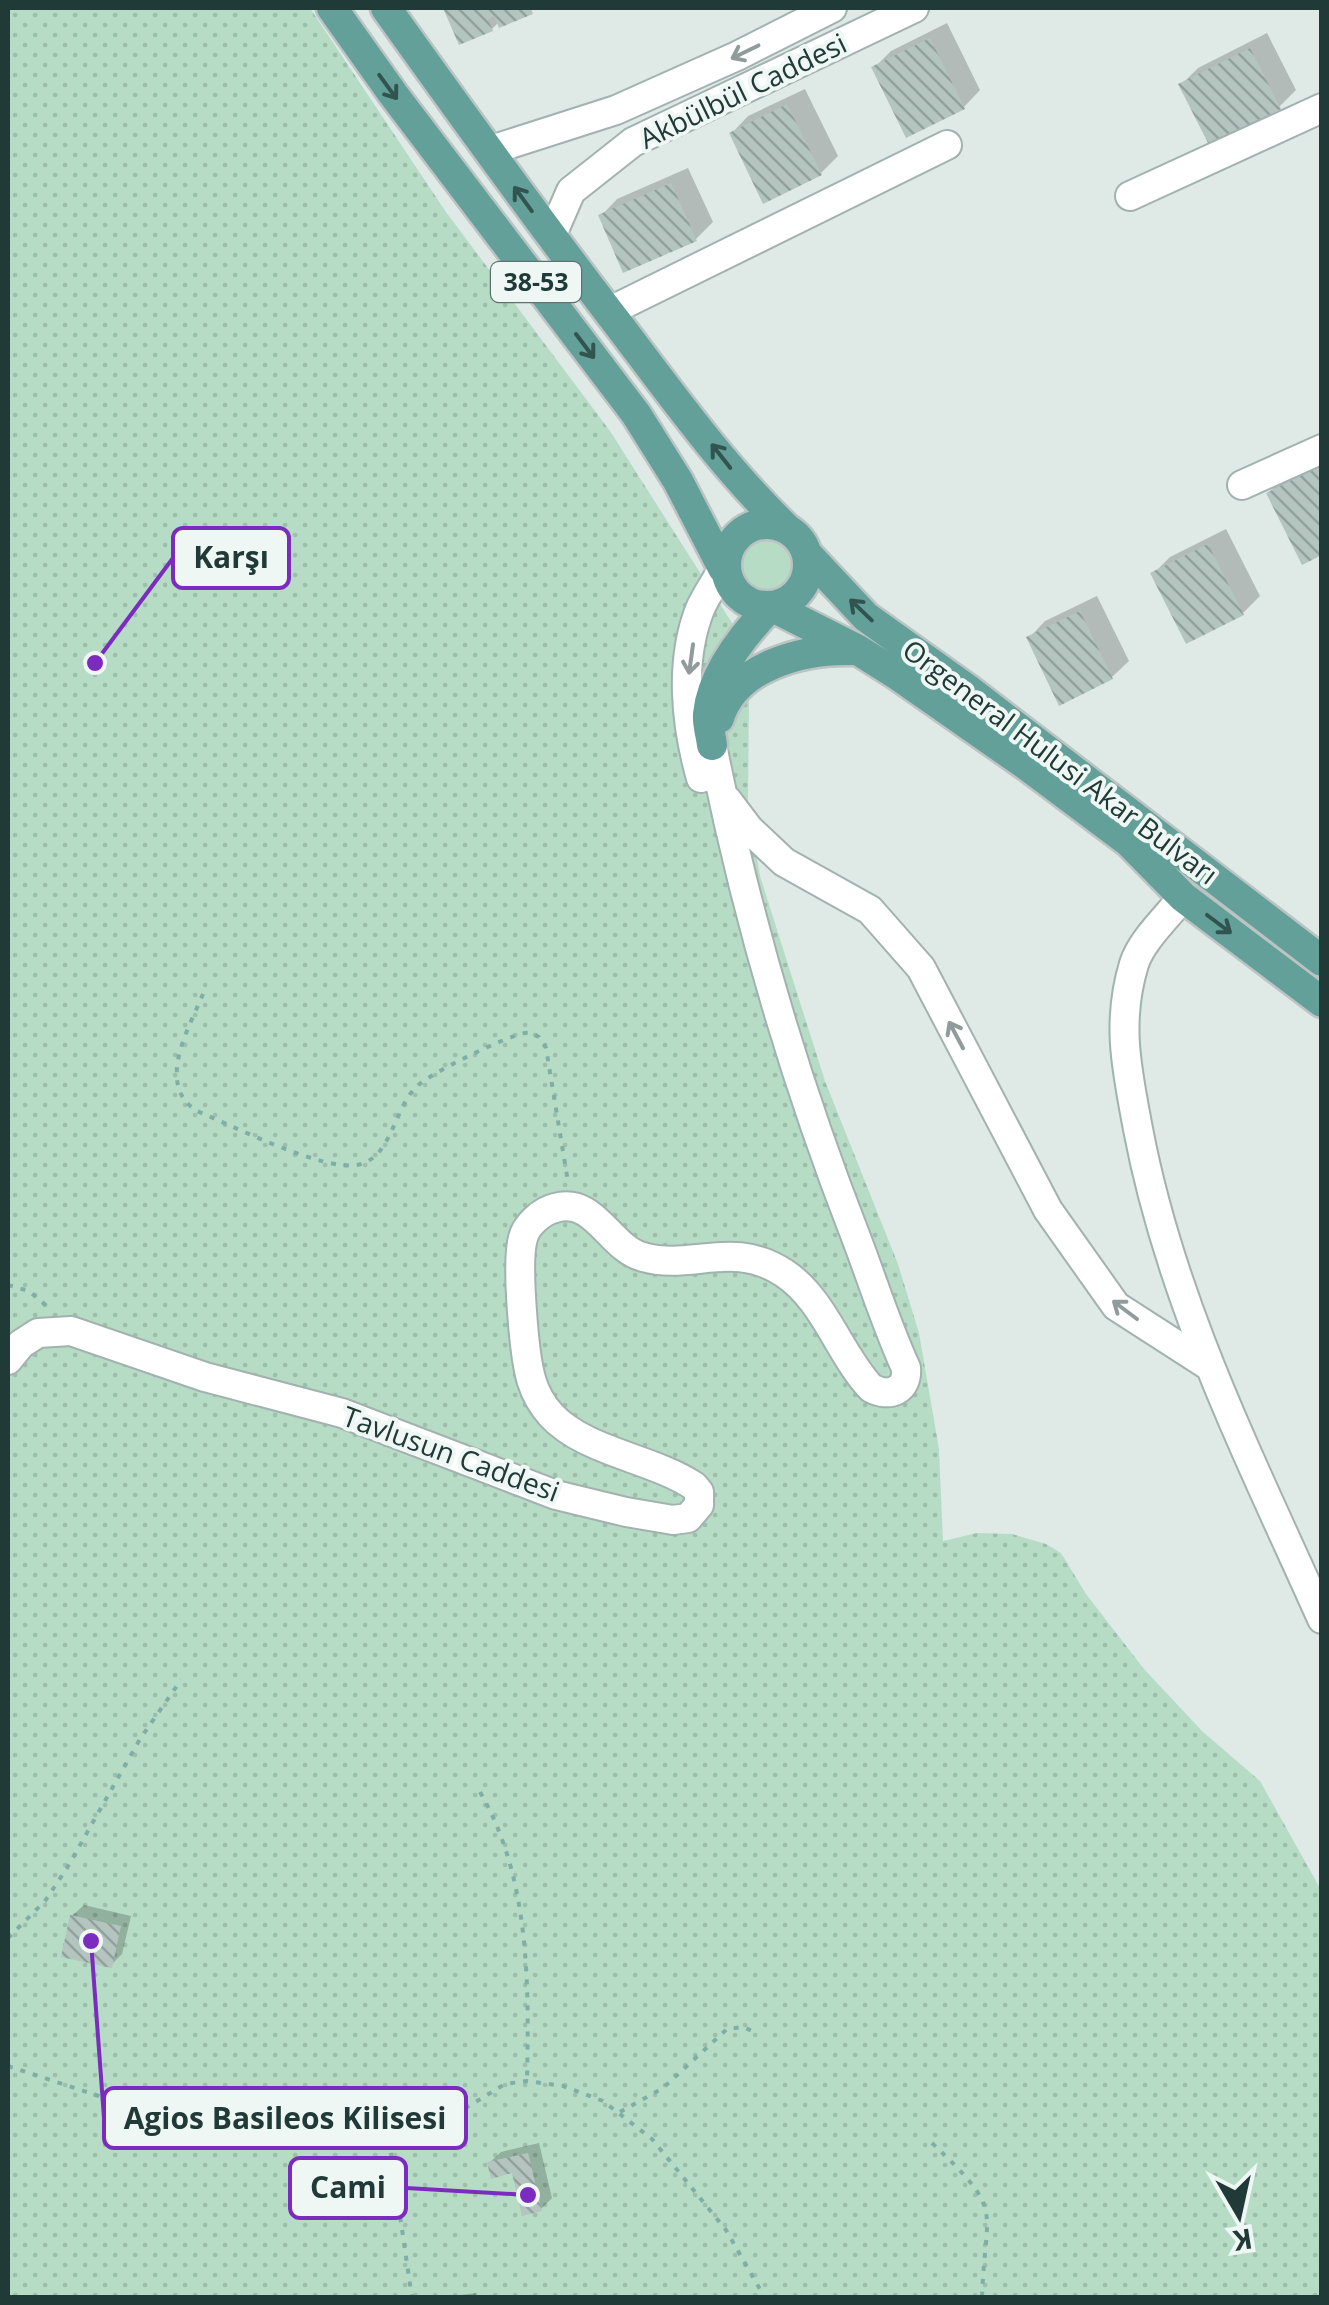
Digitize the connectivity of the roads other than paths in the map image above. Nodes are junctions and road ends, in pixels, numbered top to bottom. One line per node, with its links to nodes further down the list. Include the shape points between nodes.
1 (332, 8): 15 (main road, 38-53, one-way to 15, via 636,414)
2 (386, 8): 7 (main road)
3 (832, 8): 7 (street, Akbülbül Caddesi, one-way to 7, via 616,110)
4 (914, 8): 9 (street, Akbülbül Caddesi, via 633,142 571,191)
5 (1322, 108): 8 (street)
6 (947, 145): 10 (street)
7 (488, 152): 9 (main road, one-way to 7)
8 (1130, 196)
9 (551, 238): 10 (main road)
10 (608, 312): 13 (main road, one-way to 10, via 750,493)
11 (1322, 449): 12 (street)
12 (1242, 485)
13 (786, 528): 14 (main road); 15 (main road, via 750,527 731,543)
14 (807, 554): 16 (main road, via 796,594); 22 (main road, Orgeneral Hulusi Akar Bulvarı, one-way to 14, via 866,617)
15 (723, 568): 16 (main road, via 744,599); 20 (street, one-way to 20, via 700,610 688,662 688,722 700,776)
16 (771, 606): 17 (main road, Orgeneral Hulusi Akar Bulvarı); 18 (main road, via 719,679 708,716)
17 (858, 650): 18 (main road, via 810,652 763,669 727,698); 21 (main road, Orgeneral Hulusi Akar Bulvarı, via 1117,832)
18 (712, 746): 19 (street)
19 (722, 794): 20 (street); 25 (street, one-way to 19, via 1116,1306 1048,1210 921,968 870,910 784,862)
20 (734, 847): 24 (street, Tavlusun Caddesi, via 787,1044 906,1368 906,1380 891,1393 872,1388 798,1284 771,1266 738,1256 648,1259 622,1247 596,1219 572,1206 546,1212 523,1236 532,1382 550,1414 569,1430 694,1486 699,1505 688,1518 556,1495 342,1413 59,1330 29,1338)
21 (1183, 897): 23 (main road, Orgeneral Hulusi Akar Bulvarı, one-way to 23); 25 (street, via 1135,958 1122,1025 1158,1217)
22 (1322, 961)
23 (1322, 1002)
24 (8, 1360)
25 (1206, 1364): 26 (street)
26 (1322, 1618)

